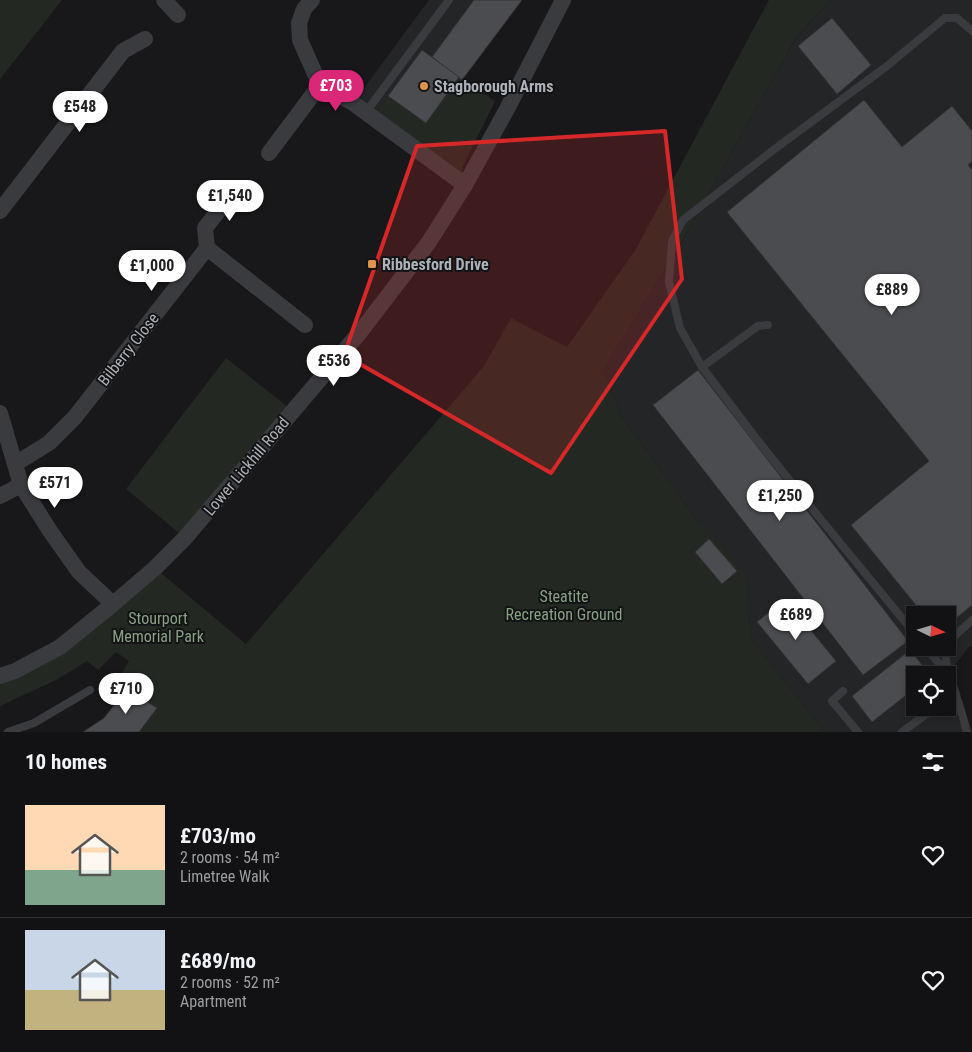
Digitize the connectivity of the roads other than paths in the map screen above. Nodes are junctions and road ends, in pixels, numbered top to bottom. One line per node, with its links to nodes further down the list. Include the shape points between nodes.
1 (164, 0): 5 (street)
2 (312, 0): 8 (street, via 304,9 299,23 300,40)
3 (449, 0): 9 (lane)
4 (563, 0): 11 (street, Lower Lickhill Road)
5 (178, 14)
6 (972, 31): 17 (lane, via 957,18 945,18 887,66 683,220 672,241 669,282 680,328)
7 (145, 39): 13 (street, via 123,51)
8 (320, 86): 9 (street); 10 (street)
9 (366, 112): 11 (street)
10 (269, 153)
11 (465, 186): 22 (street, Lower Lickhill Road, via 429,242 355,338 185,538)
12 (234, 191): 14 (street, via 206,228)
13 (0, 211)
14 (207, 248): 15 (street); 19 (street, Bilberry Close, via 75,417 49,443)
15 (305, 325)
16 (768, 325): 17 (lane, via 758,326)
17 (702, 367): 24 (lane)
18 (0, 413): 19 (street)
19 (15, 464): 20 (street)
20 (21, 485): 21 (street); 22 (street, via 79,572)
21 (0, 496)
22 (113, 604): 28 (street, Lower Lickhill Road, via 60,647)
23 (972, 620): 27 (lane, via 952,640)
24 (906, 623)
25 (933, 656): 26 (lane)
26 (941, 666)
27 (947, 666)
28 (0, 676)
29 (90, 690): 33 (lane, via 34,723)
30 (843, 691): 34 (lane, via 832,701)
31 (957, 696): 36 (lane)
32 (924, 716): 35 (lane)
33 (8, 732)
34 (858, 732)
35 (902, 732)
36 (967, 732)

